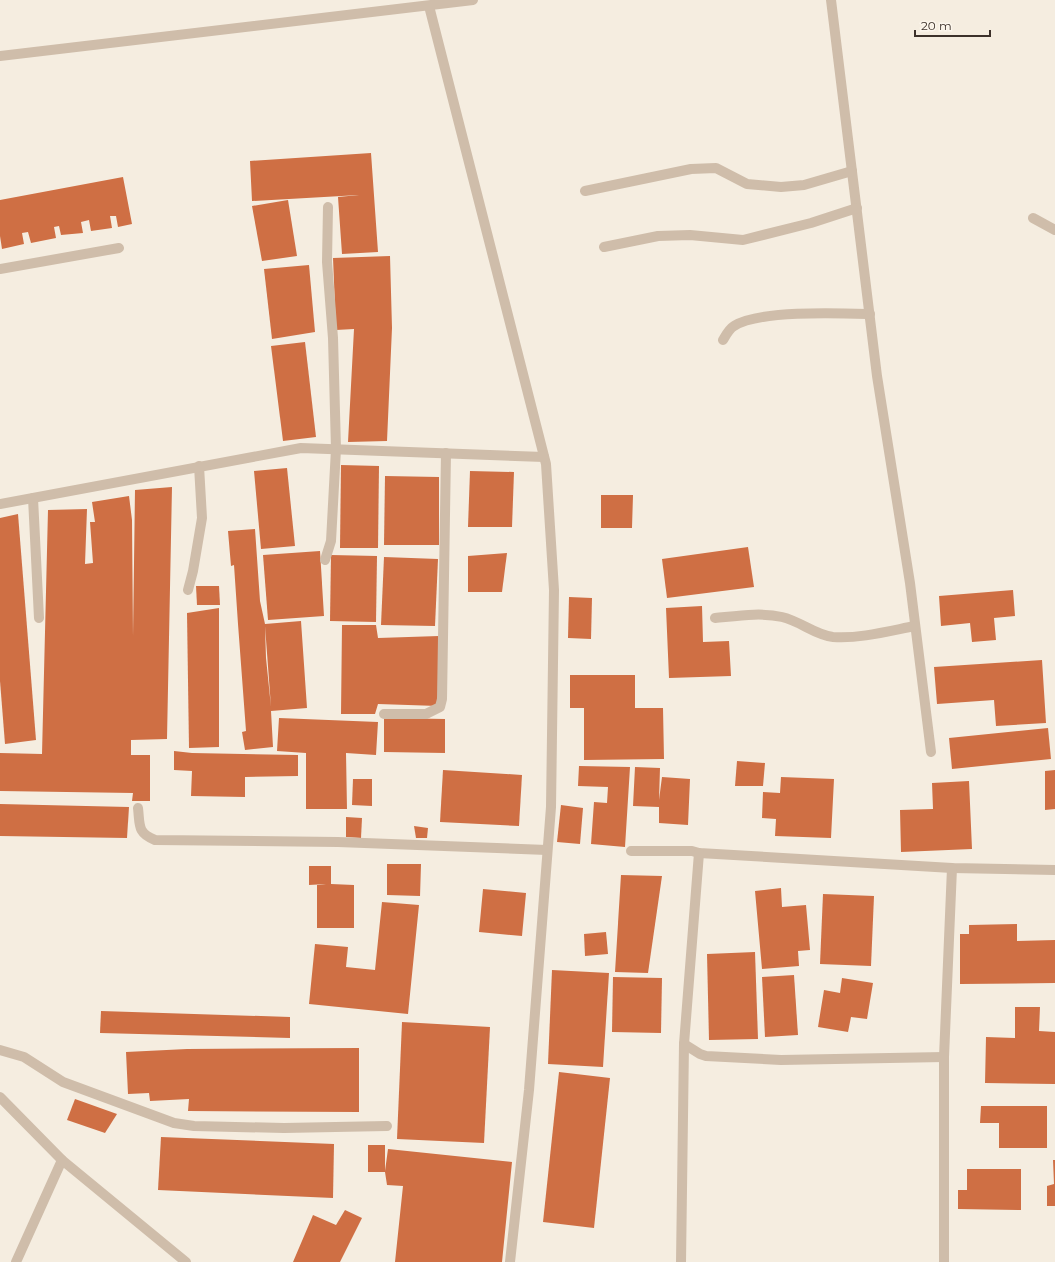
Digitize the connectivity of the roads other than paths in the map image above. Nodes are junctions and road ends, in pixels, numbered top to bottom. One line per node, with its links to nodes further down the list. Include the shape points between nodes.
1 (472, 0): 3 (street)
2 (831, 0): 5 (street)
3 (429, 6): 4 (street); 18 (street)
4 (0, 56)
5 (852, 171): 6 (street, via 804,185 781,187 747,184 716,168 691,169); 8 (street)
6 (585, 191)
7 (328, 208): 16 (street, via 327,262)
8 (857, 208): 11 (street, via 811,223 743,240 690,235 658,236); 14 (street)
9 (1033, 218): 10 (street)
10 (1055, 230)
11 (604, 247)
12 (119, 248): 13 (street)
13 (0, 269)
14 (870, 314): 15 (street, via 830,313 761,318 735,326); 26 (street)
15 (723, 340)
16 (336, 449): 17 (street); 19 (street, via 302,448); 22 (street, via 331,541)
17 (446, 453): 18 (street); 27 (street, via 442,699 440,707 426,714)
18 (544, 457): 30 (street, via 554,590 551,807)
19 (199, 466): 20 (street); 23 (street, via 202,518 194,571)
20 (33, 498): 21 (street); 24 (street)
21 (0, 504)
22 (325, 560)
23 (188, 590)
24 (39, 618)
25 (715, 618): 26 (street, via 758,615 782,617 834,637)
26 (915, 626): 28 (street)
27 (384, 714)
28 (931, 752)
29 (138, 808): 30 (street, via 141,831 155,840 330,842)
30 (547, 850): 43 (street, via 529,1090)
31 (631, 851): 32 (street)
32 (699, 853): 33 (street); 35 (street)
33 (952, 868): 34 (street); 37 (street)
34 (1055, 870)
35 (684, 1044): 37 (street, via 706,1056 781,1060); 44 (street)
36 (0, 1050): 39 (street, via 24,1057 63,1082 174,1123 194,1126 284,1128)
37 (944, 1057): 45 (street)
38 (0, 1097): 40 (street)
39 (388, 1126)
40 (62, 1160): 41 (street); 42 (street)
41 (16, 1262)
42 (186, 1262)
43 (510, 1262)
44 (681, 1262)
45 (944, 1262)

